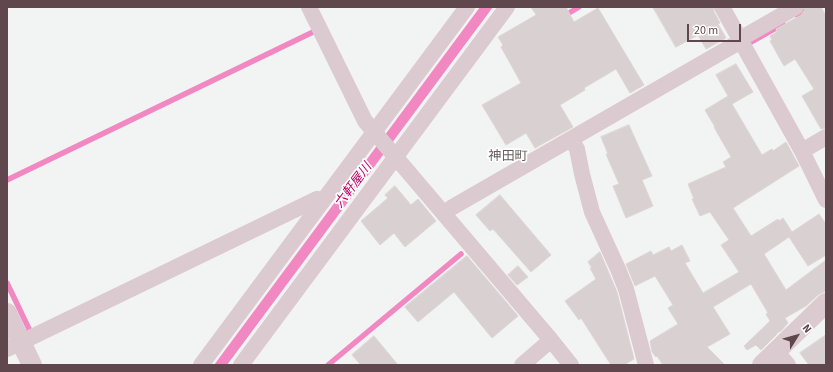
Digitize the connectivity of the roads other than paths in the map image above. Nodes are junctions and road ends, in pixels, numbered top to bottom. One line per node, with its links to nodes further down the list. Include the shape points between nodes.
1 (310, 7): 7 (street, via 365,121)
2 (467, 7): 7 (street)
3 (507, 7): 11 (street)
4 (722, 7): 6 (street)
5 (796, 7): 6 (street)
6 (740, 40): 9 (street); 10 (street)
7 (375, 133): 11 (street); 13 (street)
8 (826, 137): 10 (street)
9 (571, 139): 14 (street); 25 (street, via 577,149 592,212 626,290)
10 (802, 151): 12 (street)
11 (394, 155): 14 (street); 22 (street)
12 (826, 200)
13 (321, 203): 18 (street, via 317,200); 21 (street)
14 (444, 214): 17 (street)
15 (826, 303): 19 (street)
16 (7, 313): 18 (street)
17 (551, 340): 23 (street); 24 (street)
18 (14, 346): 20 (street)
19 (775, 360)
20 (32, 365)
21 (201, 365)
22 (241, 365)
23 (522, 365)
24 (571, 365)
25 (646, 365)

